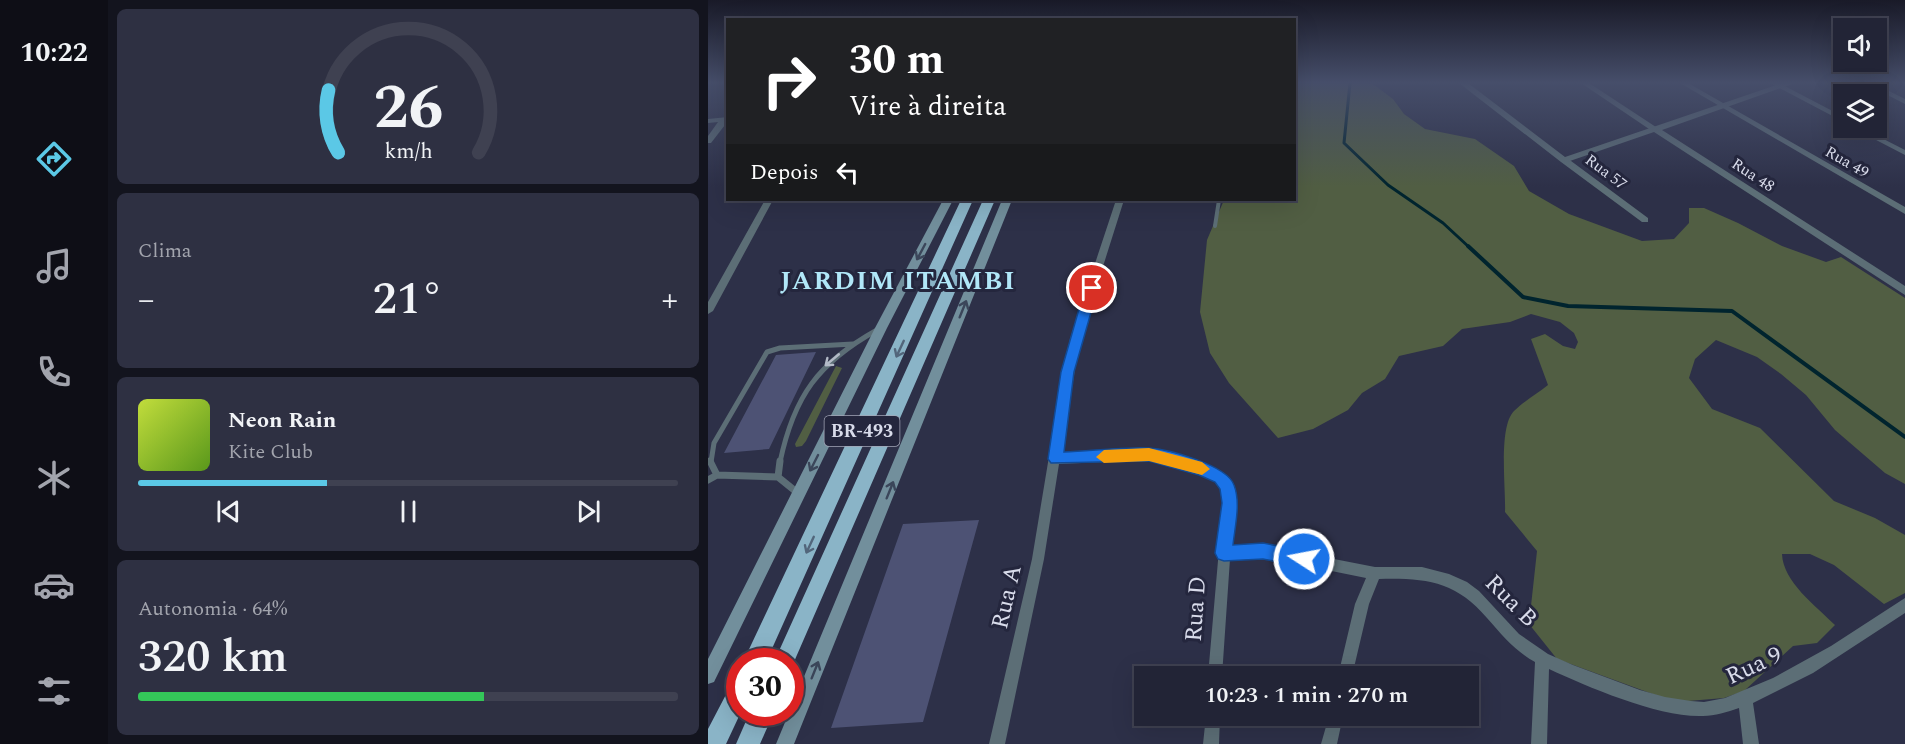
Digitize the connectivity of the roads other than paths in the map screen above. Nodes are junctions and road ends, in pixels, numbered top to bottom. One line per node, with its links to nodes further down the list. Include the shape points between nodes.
1 (1509, 118): 11 (street, Rua 57)
2 (1638, 118): 7 (street, Rua 48)
3 (1688, 118): 7 (street)
4 (1743, 118): 20 (street, Rua 49)
5 (726, 119): 6 (street); 9 (street)
6 (708, 121)
7 (1655, 129): 11 (street); 24 (street, Rua 48)
8 (1876, 138): 10 (street)
9 (708, 141)
10 (1905, 153)
11 (1564, 160): 21 (street, Rua 57)
12 (769, 201): 25 (street)
13 (947, 201): 26 (main road, BR-493, one-way to 26)
14 (967, 201): 36 (highway, BR-493, one-way to 36)
15 (989, 201): 23 (highway, BR-493)
16 (999, 201): 23 (highway)
17 (1007, 201): 49 (main road, one-way to 17)
18 (1120, 201): 28 (street, Rua A, via 1075,339)
19 (1219, 201): 22 (lane)
20 (1905, 211)
21 (1645, 220)
22 (1215, 226)
23 (974, 232): 37 (highway, BR-493)
24 (1905, 291)
25 (708, 311)
26 (881, 328): 27 (lane); 32 (main road, BR-493, one-way to 32)
27 (853, 344): 29 (lane, via 767,352 714,443 710,460); 30 (lane, one-way to 30, via 819,370 803,397 781,449)
28 (1056, 459): 33 (street, via 1149,455 1220,477 1230,503); 50 (street, Rua A)
29 (717, 475): 30 (lane); 31 (lane)
30 (778, 477): 32 (lane)
31 (708, 480)
32 (799, 494): 41 (main road, BR-493)
33 (1224, 553): 34 (street, Rua D, via 1263,551); 39 (street, Rua D)
34 (1375, 573): 38 (street, Rua B, via 1428,574 1460,583 1513,638); 40 (street, via 1362,604)
35 (1905, 605): 42 (street, Rua 9, via 1857,638)
36 (760, 648)
37 (791, 648)
38 (1542, 657): 42 (street, Rua 9, via 1616,688 1668,704 1705,709); 53 (street)
39 (1216, 666)
40 (1347, 666)
41 (708, 676)
42 (1745, 700): 54 (street)
43 (726, 718): 47 (highway)
44 (756, 726): 48 (highway)
45 (1212, 726): 51 (street)
46 (1334, 726): 52 (street)
47 (713, 744)
48 (748, 744)
49 (785, 744)
50 (997, 744)
51 (1211, 744)
52 (1329, 744)
53 (1539, 744)
54 (1751, 744)

